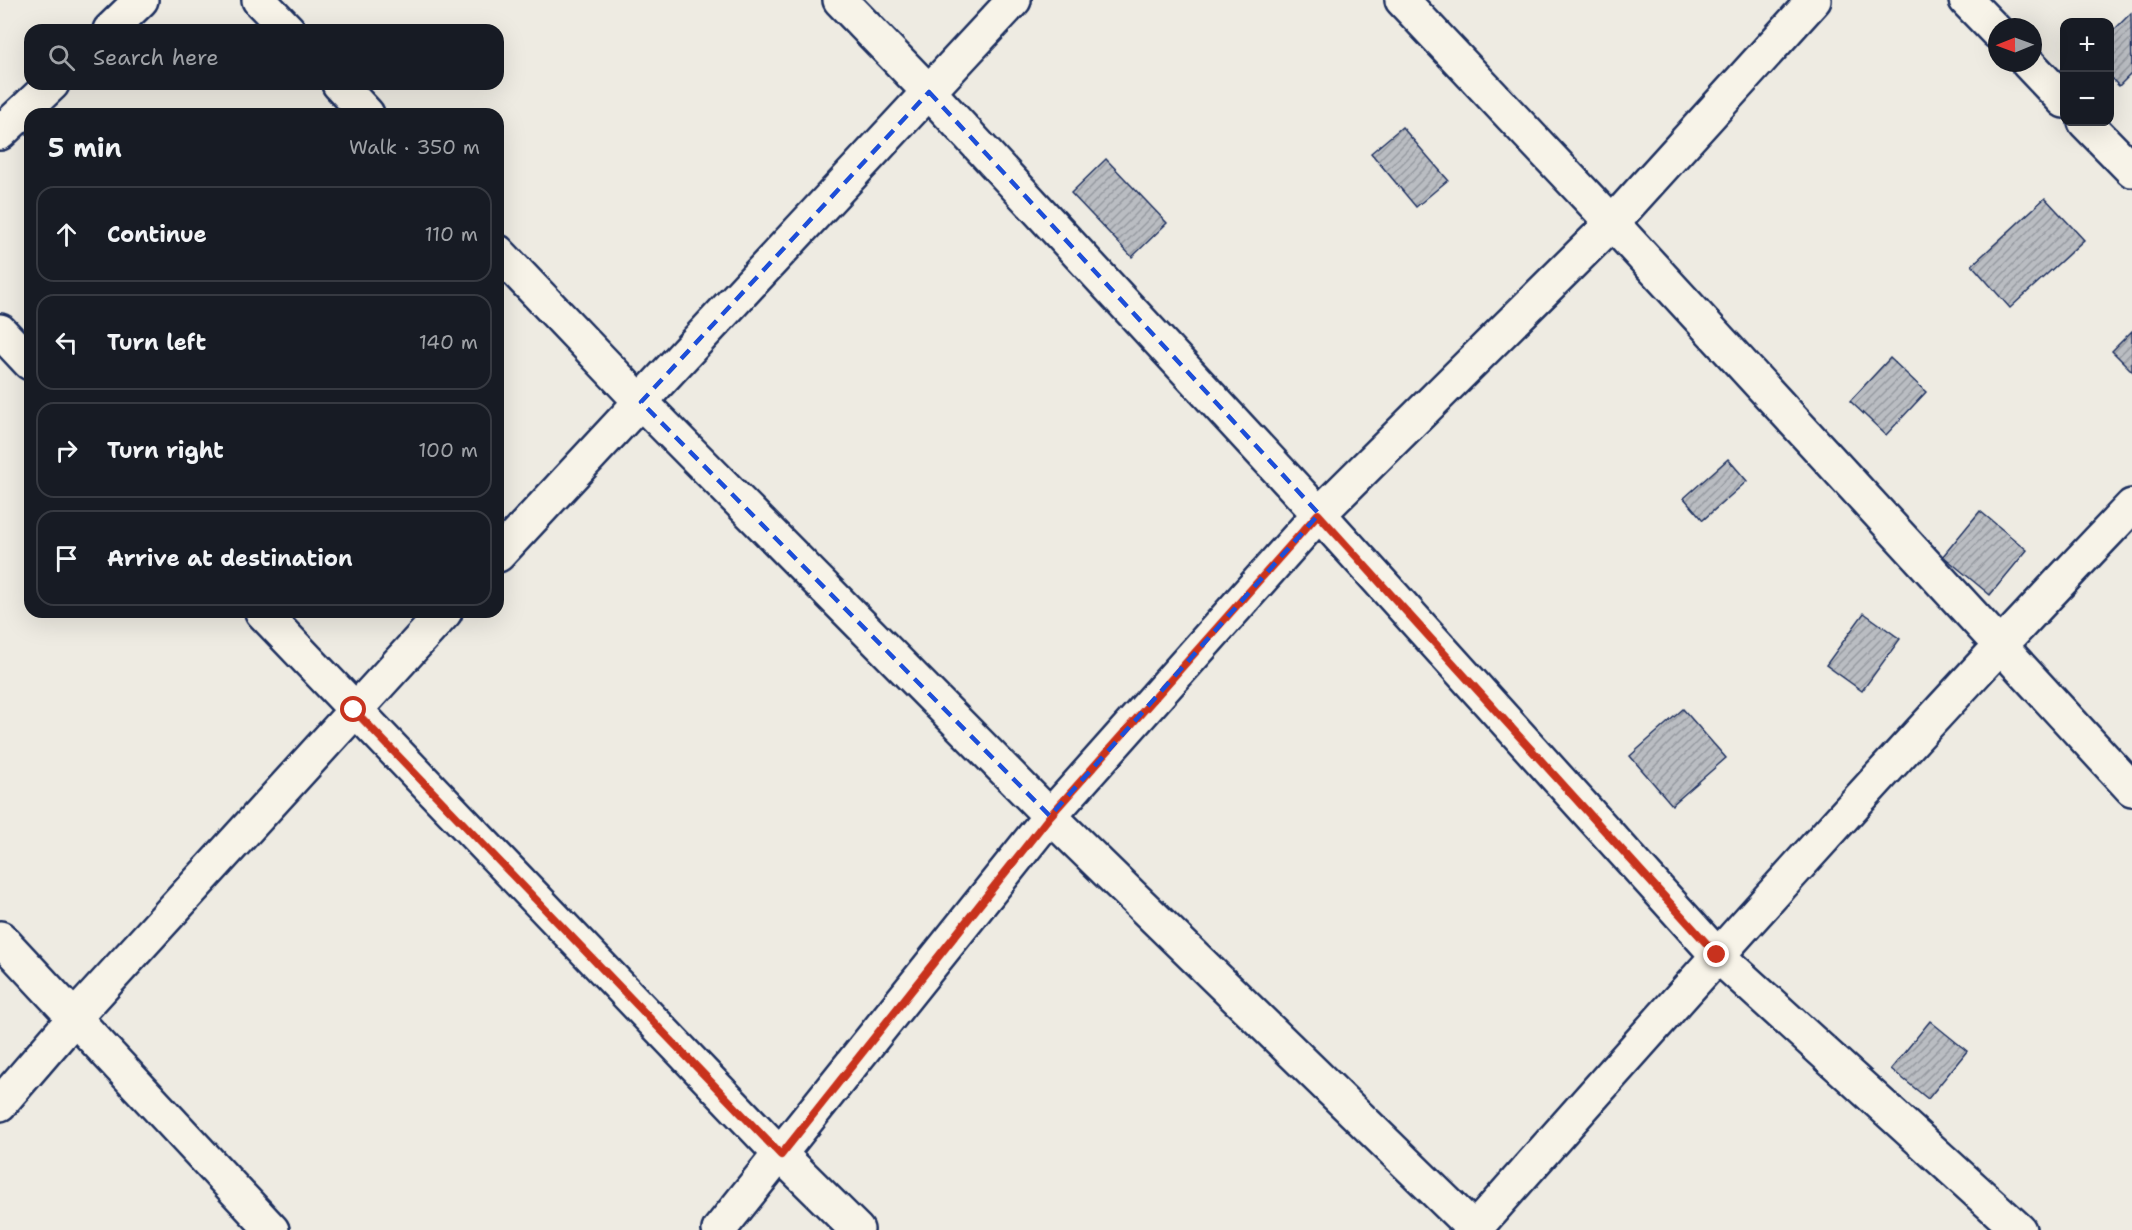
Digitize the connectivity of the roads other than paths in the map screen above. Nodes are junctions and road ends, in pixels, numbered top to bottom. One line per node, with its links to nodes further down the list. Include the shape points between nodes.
1 (141, 0): 9 (street)
2 (259, 0): 10 (street)
3 (840, 0): 14 (street)
4 (1014, 0): 14 (street)
5 (1402, 0): 22 (street)
6 (1814, 0): 22 (street)
7 (1966, 0): 8 (street)
8 (1988, 23)
9 (116, 24)
10 (282, 24)
11 (2037, 72): 15 (street)
12 (46, 90): 16 (street)
13 (345, 90): 17 (street)
14 (929, 92): 26 (street); 28 (street)
15 (2060, 97)
16 (27, 108)
17 (361, 108)
18 (24, 110): 20 (street)
19 (2089, 126): 21 (street)
20 (0, 133)
21 (2132, 170)
22 (1612, 223): 28 (street); 32 (street)
23 (504, 258): 26 (street)
24 (0, 331): 25 (street)
25 (24, 357)
26 (640, 402): 29 (street); 35 (street)
27 (2132, 506): 32 (street)
28 (1318, 514): 35 (street); 37 (street)
29 (504, 549)
30 (268, 618): 33 (street)
31 (439, 618): 33 (street)
32 (2000, 644): 34 (street); 37 (street)
33 (354, 710): 38 (street); 40 (street)
34 (2132, 789)
35 (1050, 816): 40 (street); 44 (street)
36 (0, 938): 38 (street)
37 (1717, 955): 44 (street); 45 (street)
38 (75, 1017): 39 (street); 41 (street)
39 (0, 1104)
40 (781, 1155): 42 (street); 43 (street)
41 (272, 1230)
42 (719, 1230)
43 (857, 1230)
44 (1475, 1230)
45 (2019, 1230)

